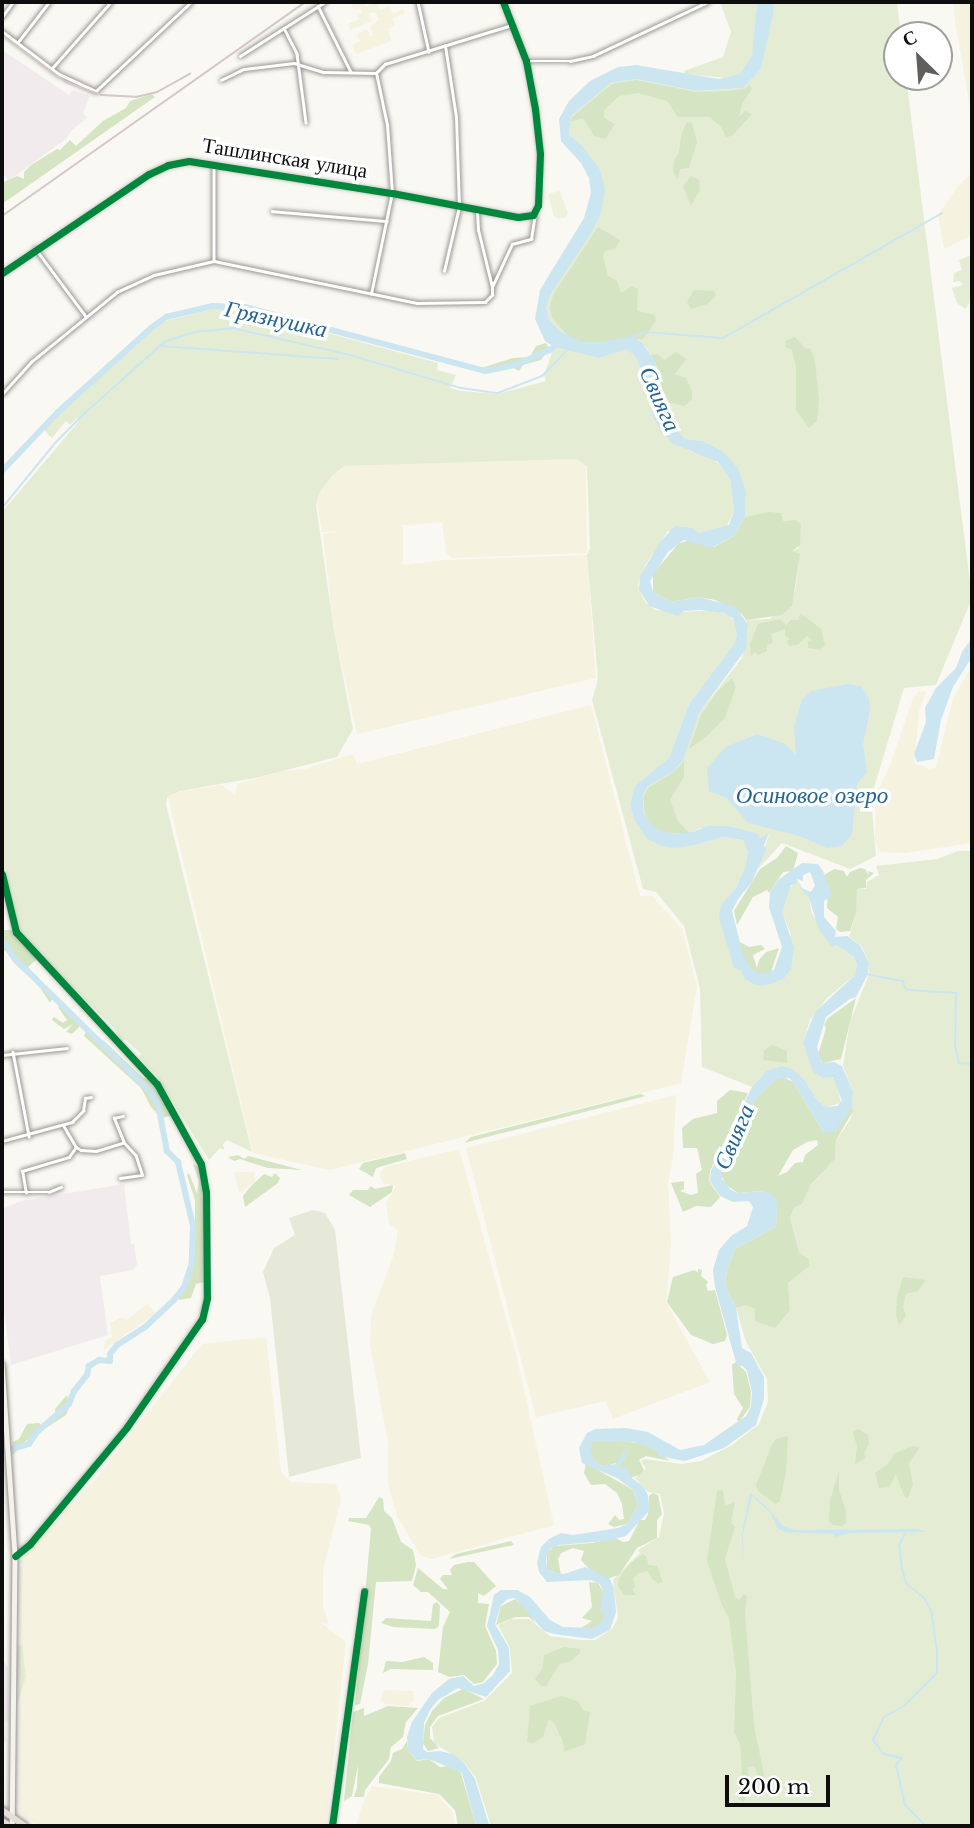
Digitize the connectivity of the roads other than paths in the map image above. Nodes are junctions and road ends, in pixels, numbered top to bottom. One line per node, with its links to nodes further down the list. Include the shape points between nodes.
1 (13, 2): 10 (street)
2 (49, 2): 14 (street)
3 (111, 2): 20 (street)
4 (191, 2): 20 (street, via 96,91)
5 (325, 2): 9 (street)
6 (418, 2): 16 (street)
7 (503, 2): 11 (street)
8 (708, 2): 18 (street, via 593,56)
9 (318, 6): 12 (street); 21 (street)
10 (2, 17)
11 (512, 25): 15 (street); 18 (street)
12 (284, 28): 17 (street); 19 (street)
13 (2, 31): 14 (street)
14 (18, 42): 20 (street)
15 (445, 46): 16 (street); 27 (street, via 456,117)
16 (429, 52): 22 (street, via 386,64)
17 (240, 57)
18 (526, 61): 30 (street, via 540,154)
19 (298, 64): 21 (street, via 324,72); 23 (street, via 244,69); 24 (street)
20 (52, 68)
21 (352, 73): 22 (street)
22 (376, 73): 26 (street, via 387,125)
23 (220, 80)
24 (306, 122)
25 (214, 164): 26 (street, Ташлинская улица); 32 (street, Ташлинская улица, via 189,160 155,170); 33 (street)
26 (392, 193): 27 (street, Ташлинская улица); 31 (street)
27 (459, 207): 29 (street, Ташлинская улица); 34 (street)
28 (272, 211): 31 (street)
29 (477, 211): 30 (street, Ташлинская улица, via 518,217); 36 (street)
30 (536, 213): 36 (street, via 531,239 512,244)
31 (387, 221): 37 (street)
32 (35, 248): 35 (street, Ташлинская улица); 38 (street)
33 (214, 261): 37 (street); 38 (street, via 154,275 117,292)
34 (443, 271)
35 (2, 273)
36 (492, 287): 37 (street, via 485,302 417,303)
37 (372, 294)
38 (85, 315): 39 (street)
39 (2, 394)
40 (2, 874): 56 (street, via 16,932 157,1084 201,1164 206,1192 207,1298 202,1319 127,1427)
41 (67, 1048): 42 (street)
42 (13, 1052): 43 (street); 47 (street)
43 (2, 1055)
44 (91, 1097): 46 (street, via 85,1098 79,1116)
45 (123, 1115): 49 (street, via 114,1118)
46 (64, 1126): 47 (street); 50 (street)
47 (29, 1136): 48 (street)
48 (2, 1142)
49 (124, 1143): 50 (street, via 96,1151); 51 (street, via 136,1156 142,1175)
50 (76, 1147): 54 (street, via 69,1157 22,1171)
51 (120, 1178)
52 (61, 1187): 54 (street)
53 (2, 1192): 54 (street)
54 (26, 1193)
55 (2, 1367): 56 (main road)
56 (15, 1556): 59 (main road)
57 (364, 1591): 63 (street)
58 (2, 1810): 59 (highway)
59 (12, 1817): 61 (main road); 62 (highway)
60 (2, 1821): 61 (highway)
61 (11, 1826)
62 (25, 1826)
63 (332, 1826)

